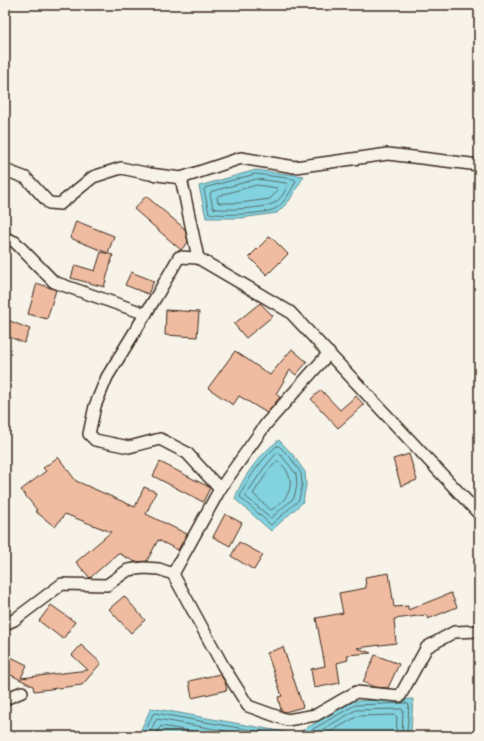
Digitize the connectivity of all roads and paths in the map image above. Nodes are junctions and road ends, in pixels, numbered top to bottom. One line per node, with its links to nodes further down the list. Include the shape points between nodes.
1 (479, 165): 3 (street, via 388,154 295,167 240,158)
2 (5, 170): 3 (street, via 26,178 49,203 60,204 93,177 121,168)
3 (181, 178): 5 (street)
4 (5, 238): 6 (street, via 15,242 54,282)
5 (198, 258): 6 (street, via 180,257); 7 (street, via 290,312)
6 (146, 314): 8 (street, via 107,377 95,406 89,434 94,440 129,447 160,439 187,453)
7 (329, 353): 8 (street, via 266,424); 9 (street)
8 (220, 489): 10 (street)
9 (479, 514)
10 (173, 574): 11 (street, via 159,569 144,568 128,570 107,585 62,584); 12 (street, via 248,706 287,720 316,715 356,692 400,696 427,647 454,632)
11 (5, 624)
12 (479, 631)
13 (22, 692): 14 (street)
14 (5, 699)

